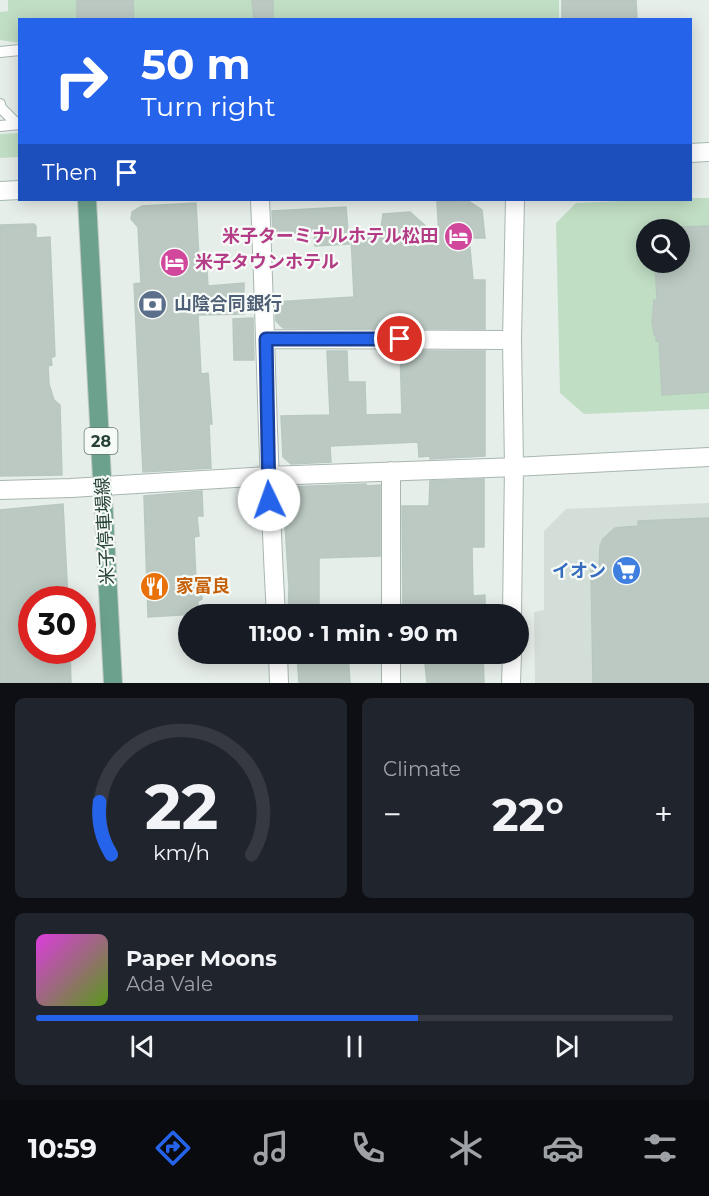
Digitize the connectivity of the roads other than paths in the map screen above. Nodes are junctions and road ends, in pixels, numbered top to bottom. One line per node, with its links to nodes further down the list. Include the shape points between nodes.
1 (10, 51): 2 (lane)
2 (0, 61)
3 (0, 104): 4 (lane)
4 (18, 123)
5 (18, 124): 6 (lane)
6 (0, 126)
7 (709, 152): 8 (street)
8 (692, 153)
9 (18, 190): 10 (street)
10 (0, 191)
11 (87, 201): 20 (main road, 米子停車場線 / 28)
12 (260, 201): 14 (street)
13 (515, 201): 15 (street)
14 (266, 339): 15 (street); 19 (street)
15 (512, 340): 17 (street)
16 (709, 458): 17 (street)
17 (514, 466): 18 (street); 24 (street)
18 (391, 471): 19 (street); 23 (street)
19 (268, 477): 20 (street); 22 (street)
20 (103, 486): 21 (street); 28 (main road, 米子停車場線 / 28)
21 (0, 490)
22 (275, 604)
23 (391, 604)
24 (512, 604)
25 (278, 664): 29 (street)
26 (391, 664): 30 (street)
27 (512, 664): 31 (street)
28 (113, 683)
29 (279, 683)
30 (391, 683)
31 (511, 683)

